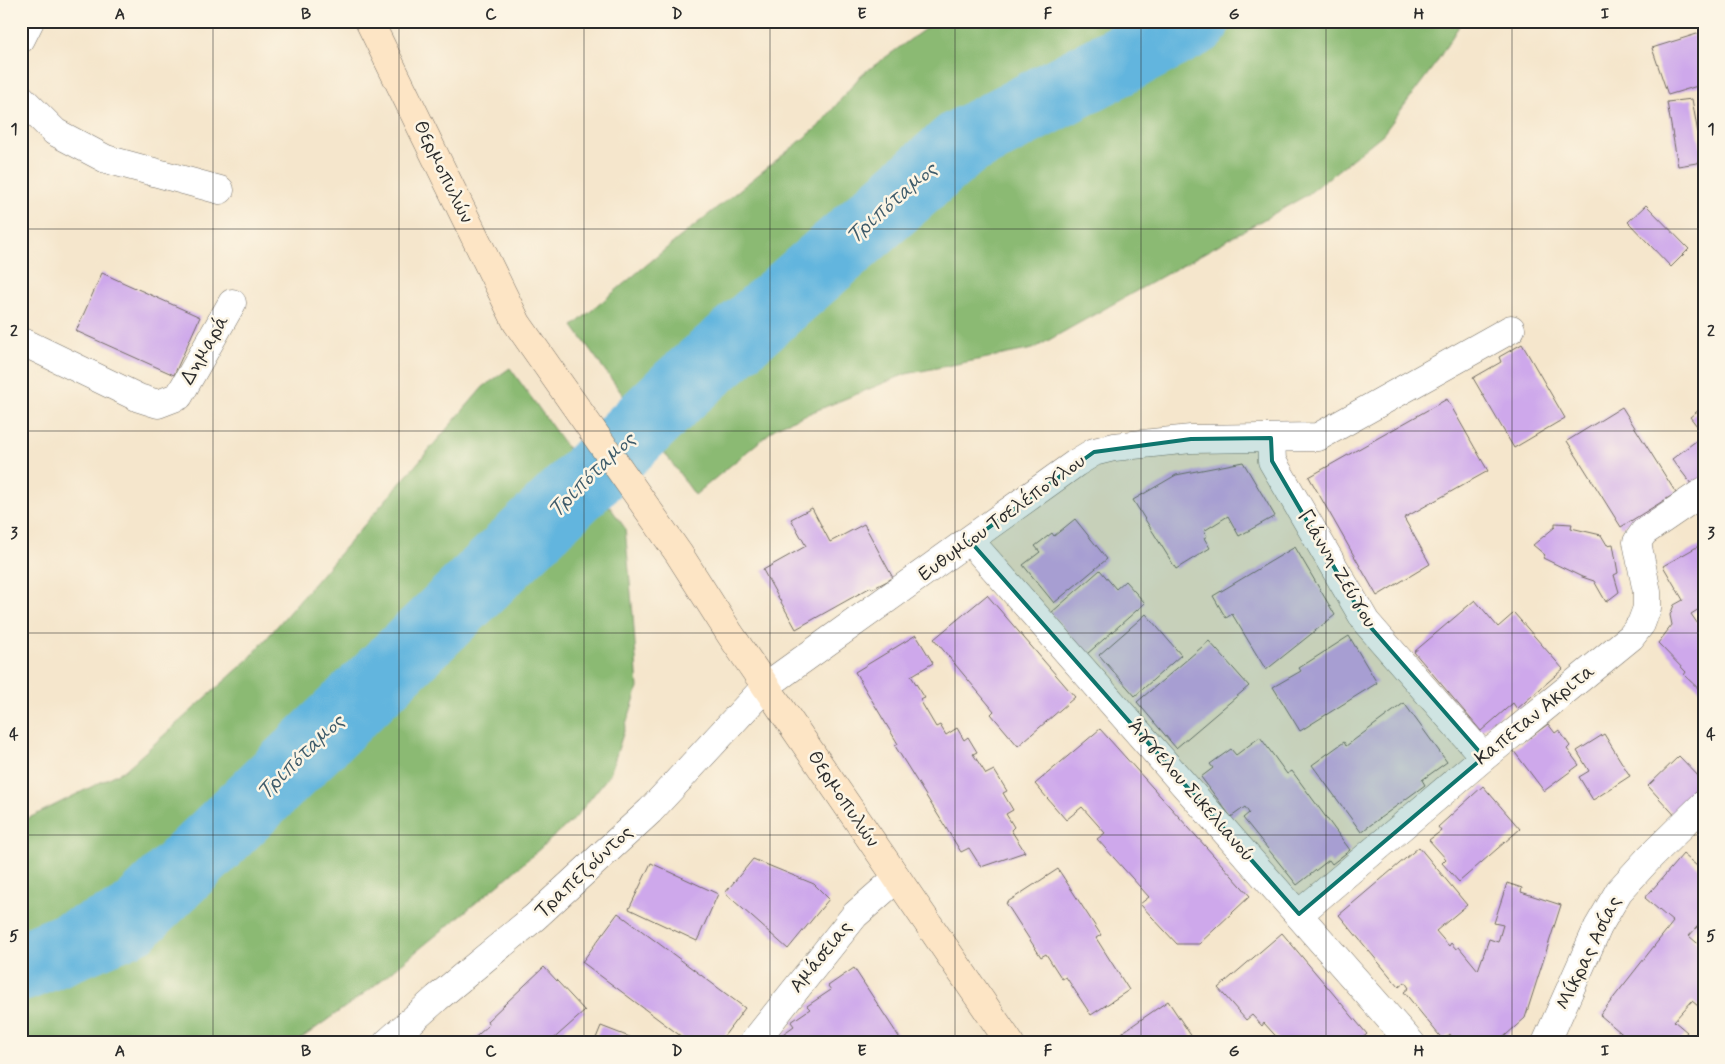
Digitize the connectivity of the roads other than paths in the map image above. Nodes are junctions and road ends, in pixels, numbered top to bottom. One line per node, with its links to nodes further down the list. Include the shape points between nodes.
1 (30, 21): 3 (street)
2 (369, 21): 12 (street, Θερμοπυλών, via 517,323 679,554)
3 (21, 39)
4 (21, 98): 5 (street, via 56,132 106,159)
5 (220, 190)
6 (232, 304): 8 (street, Δημαρά, via 178,396 158,404 139,398)
7 (1511, 329): 9 (street, Ευθυμίου Τσελέπογλου, via 1318,437)
8 (21, 340)
9 (1271, 438): 11 (street, Ευθυμίου Τσελέπογλου, via 1191,438 1094,452); 13 (street, Γιάννη Ζεύγου, via 1272,462 1366,622)
10 (1704, 491): 13 (street, Καπεταν Ακριτα, via 1638,539 1647,608 1631,637)
11 (970, 541): 12 (street, Ευθυμίου Τσελέπογλου); 16 (street, Άγγελου Σικελιανού)
12 (766, 686): 15 (street, Θερμοπυλών); 17 (street, Τραπεζούντος, via 650,811 535,917)
13 (1484, 757): 16 (street, Καπεταν Ακριτα)
14 (1704, 804): 21 (street, Μίκρας Ασίας, via 1619,891 1598,927)
15 (897, 878): 18 (street, Αμάσειας, via 855,915); 19 (street, Θερμοπυλών)
16 (1298, 914): 20 (street, Άγγελου Σικελιανού)
17 (387, 1043)
18 (753, 1043)
19 (1010, 1043)
20 (1411, 1043)
21 (1546, 1043)

